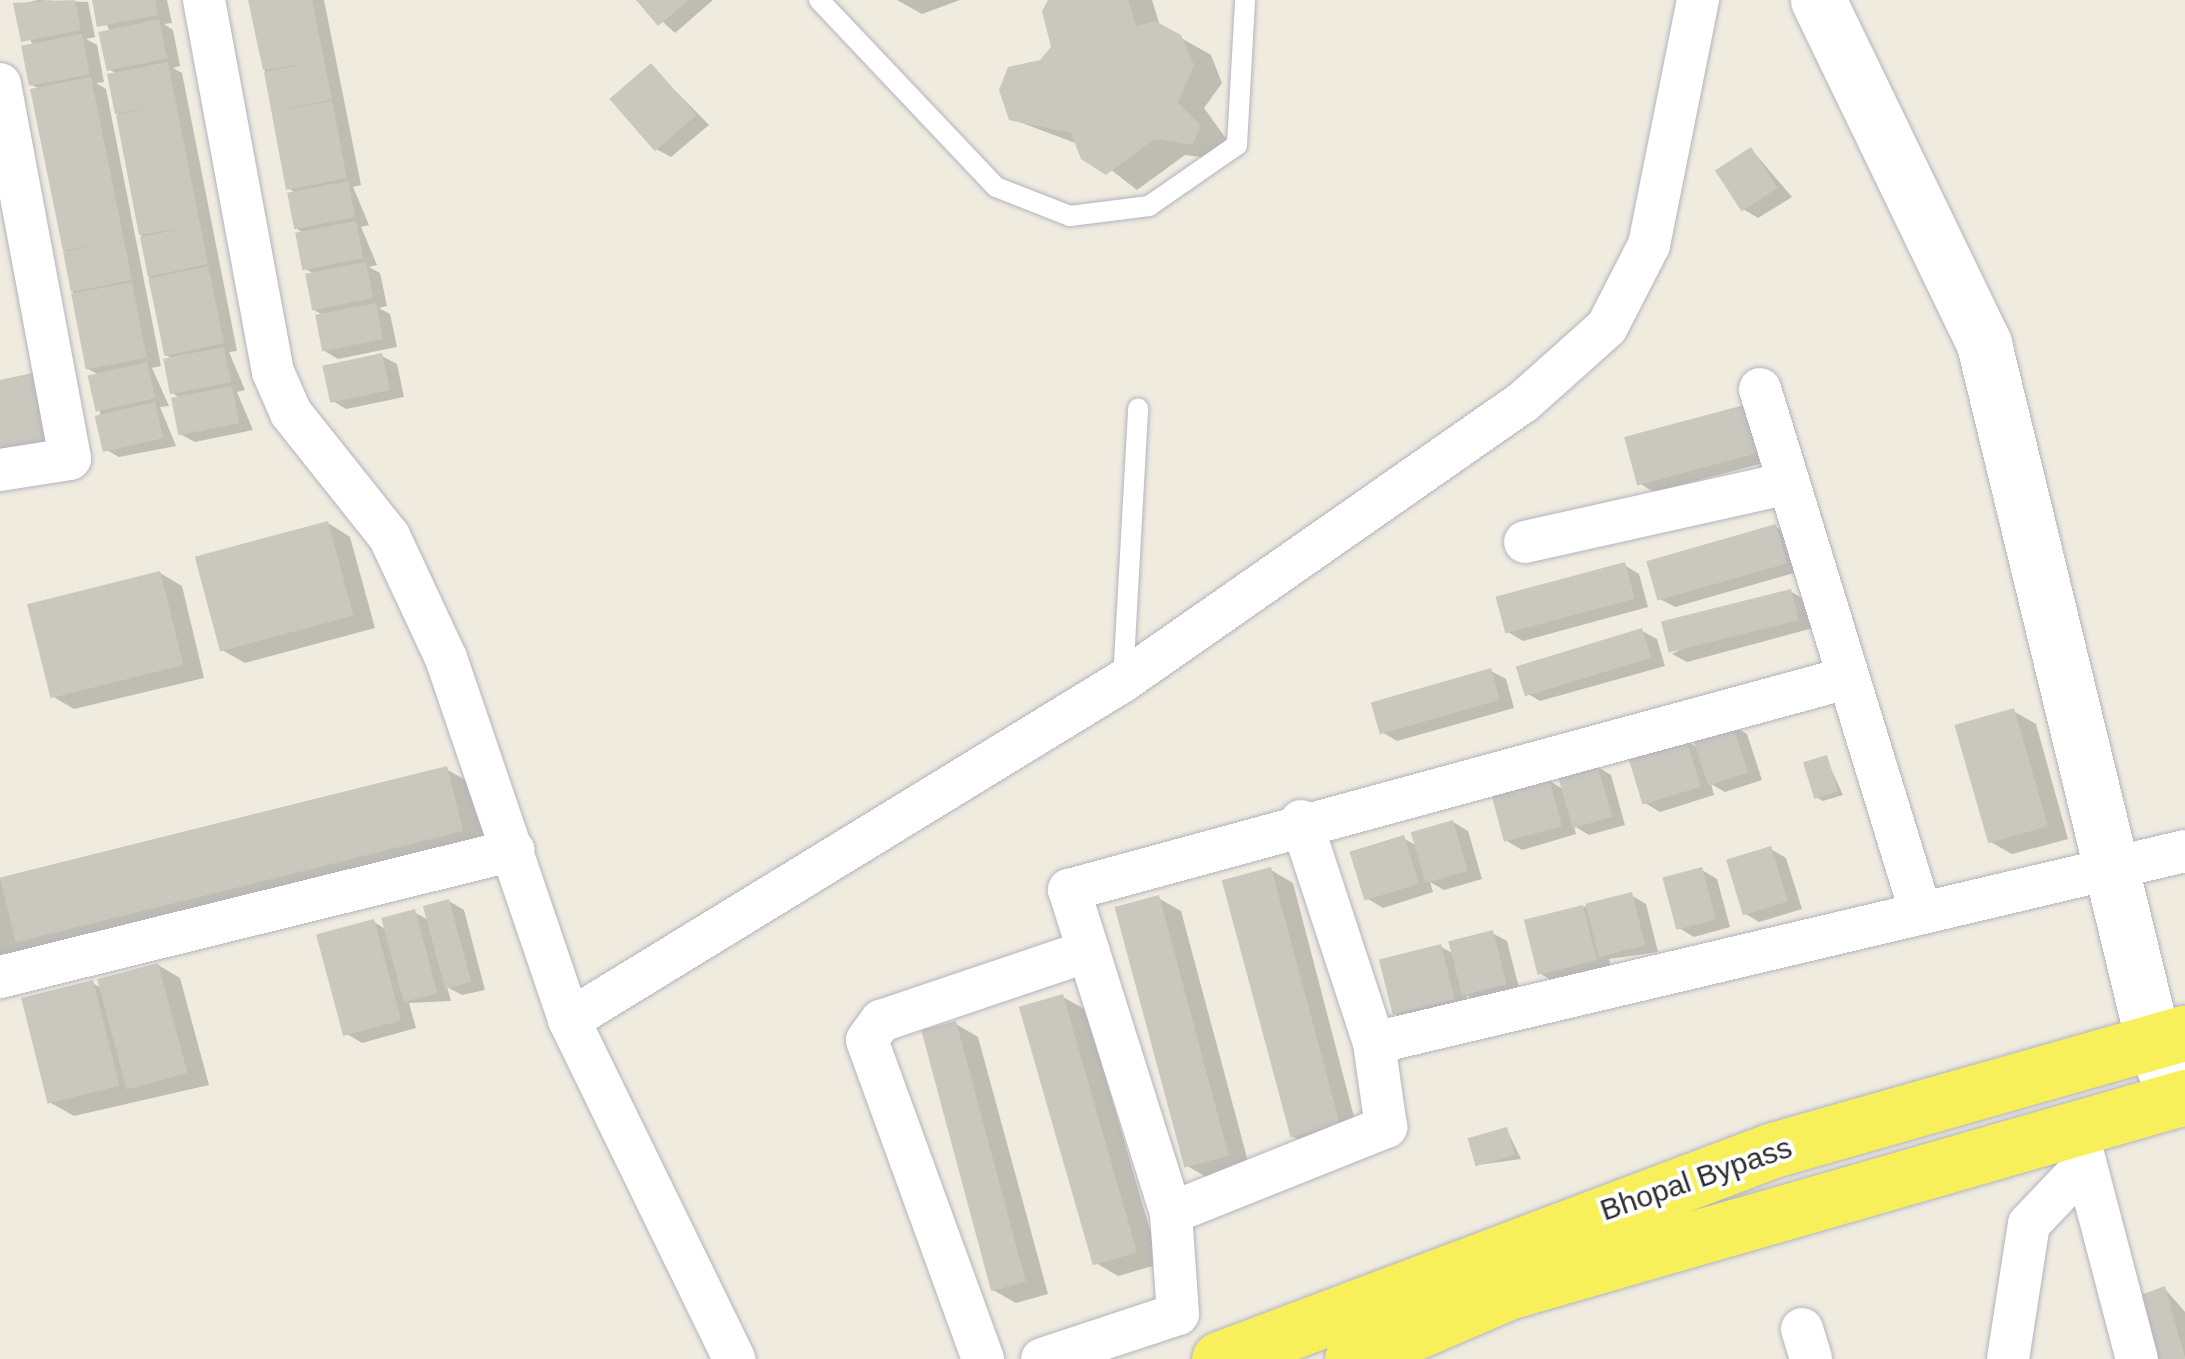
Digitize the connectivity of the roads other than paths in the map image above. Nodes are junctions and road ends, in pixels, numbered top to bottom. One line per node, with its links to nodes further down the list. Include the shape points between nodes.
1 (204, 0): 15 (street, via 273,372 291,414 390,536)
2 (819, 0): 3 (lane, via 996,188 1070,216 1149,206 1238,144)
3 (1245, 0)
4 (1698, 0): 13 (street, via 1649,246 1607,327 1522,403)
5 (1818, 0): 17 (street, via 1984,344)
6 (0, 84): 9 (street, via 70,459)
7 (1760, 389): 10 (street)
8 (1138, 408): 13 (lane)
9 (0, 470)
10 (1788, 483): 11 (street); 12 (street)
11 (1524, 542)
12 (1843, 679): 14 (street); 18 (street)
13 (1123, 681): 21 (street)
14 (1301, 822): 19 (street, via 1069,890); 23 (street)
15 (514, 850): 20 (street); 21 (street)
16 (2185, 851): 17 (street)
17 (2113, 870): 18 (street); 22 (street)
18 (1920, 910): 23 (street)
19 (1088, 951): 26 (street); 28 (street, via 882,1021 866,1040)
20 (0, 977)
21 (569, 1020): 27 (street)
22 (2169, 1037): 24 (street); 30 (main road, Bhopal Bypass, via 1773,1150)
23 (1374, 1044): 26 (street, via 1386,1127)
24 (2181, 1098): 25 (main road, Bhopal Bypass)
25 (2080, 1147): 31 (main road, Bhopal Bypass, via 1511,1291); 32 (street, via 2030,1224); 33 (street)
26 (1171, 1213): 29 (street, via 1178,1314)
27 (734, 1359)
28 (983, 1359)
29 (1042, 1359)
30 (1219, 1359)
31 (1352, 1359)
32 (2008, 1359)
33 (2137, 1359)

